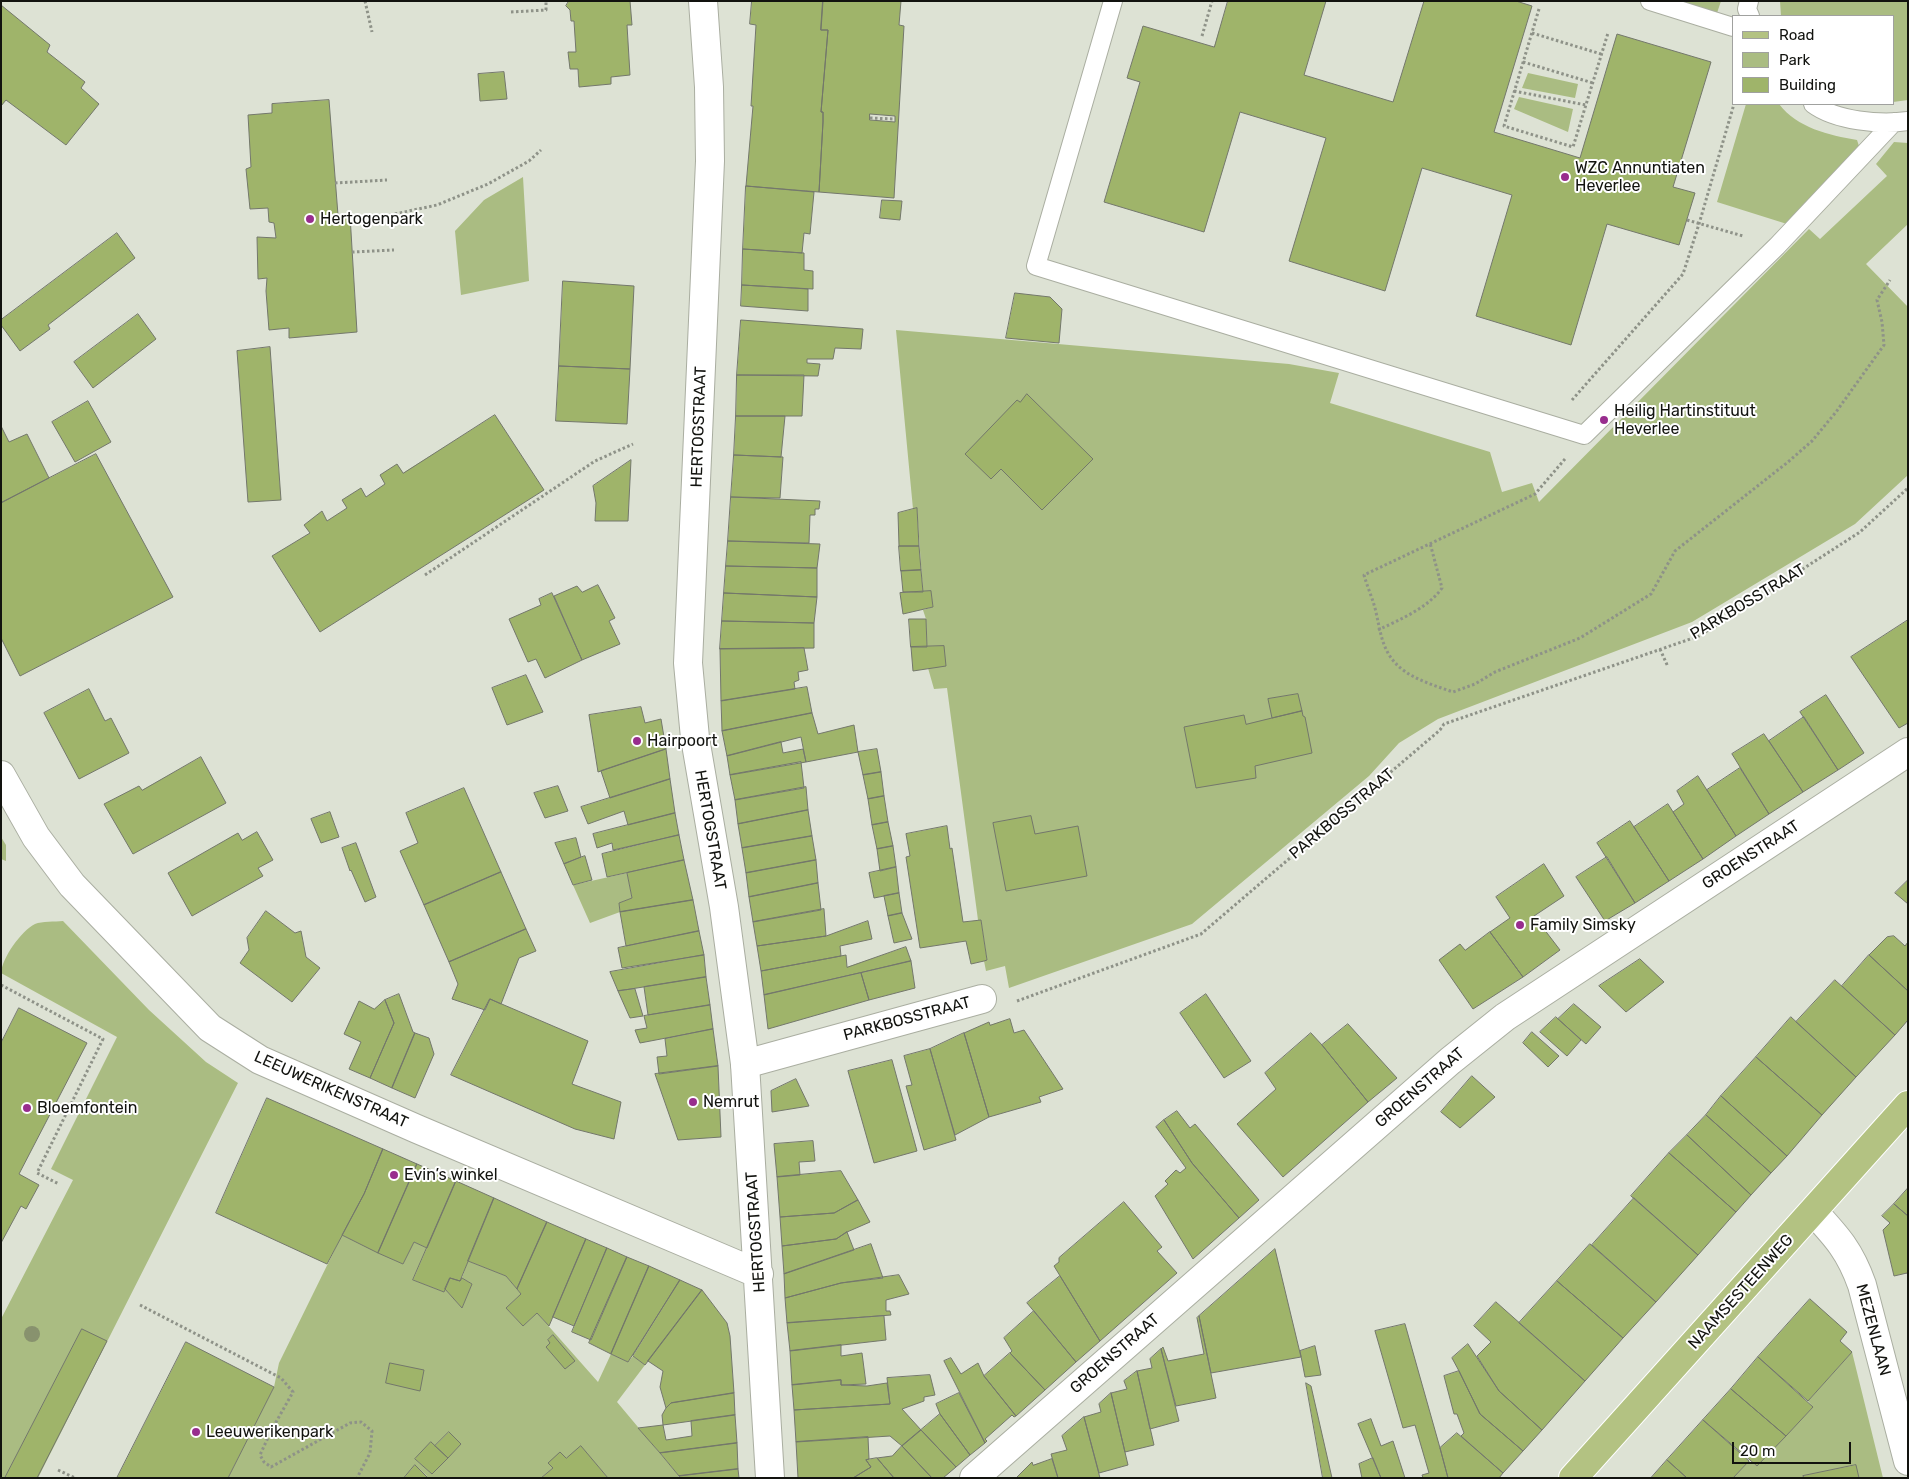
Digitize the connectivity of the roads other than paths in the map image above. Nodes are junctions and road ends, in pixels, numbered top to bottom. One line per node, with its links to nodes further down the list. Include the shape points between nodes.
1 (703, 1): 12 (street, HERTOGSTRAAT, via 710,161 688,663 694,738 724,906)
2 (1113, 1): 8 (lane, via 1036,266 1584,436)
3 (1650, 1): 6 (lane)
4 (1749, 1): 5 (lane)
5 (1750, 15)
6 (1732, 27)
7 (1815, 105): 8 (lane, via 1838,116 1864,121)
8 (1901, 122)
9 (1908, 752): 18 (street, GROENSTRAAT, via 1505,1017 1442,1068)
10 (1, 775): 15 (street, LEEUWERIKENSTRAAT, via 36,837 72,885 210,1028 260,1060)
11 (982, 999): 12 (street, PARKBOSSTRAAT)
12 (745, 1064): 15 (street, HERTOGSTRAAT)
13 (1908, 1105): 14 (main road, NAAMSESTEENWEG)
14 (1813, 1211): 16 (street, MEZENLAAN, via 1854,1262); 19 (main road, NAAMSESTEENWEG)
15 (759, 1274): 17 (street, HERTOGSTRAAT)
16 (1908, 1461)
17 (770, 1478)
18 (974, 1478)
19 (1574, 1478)

